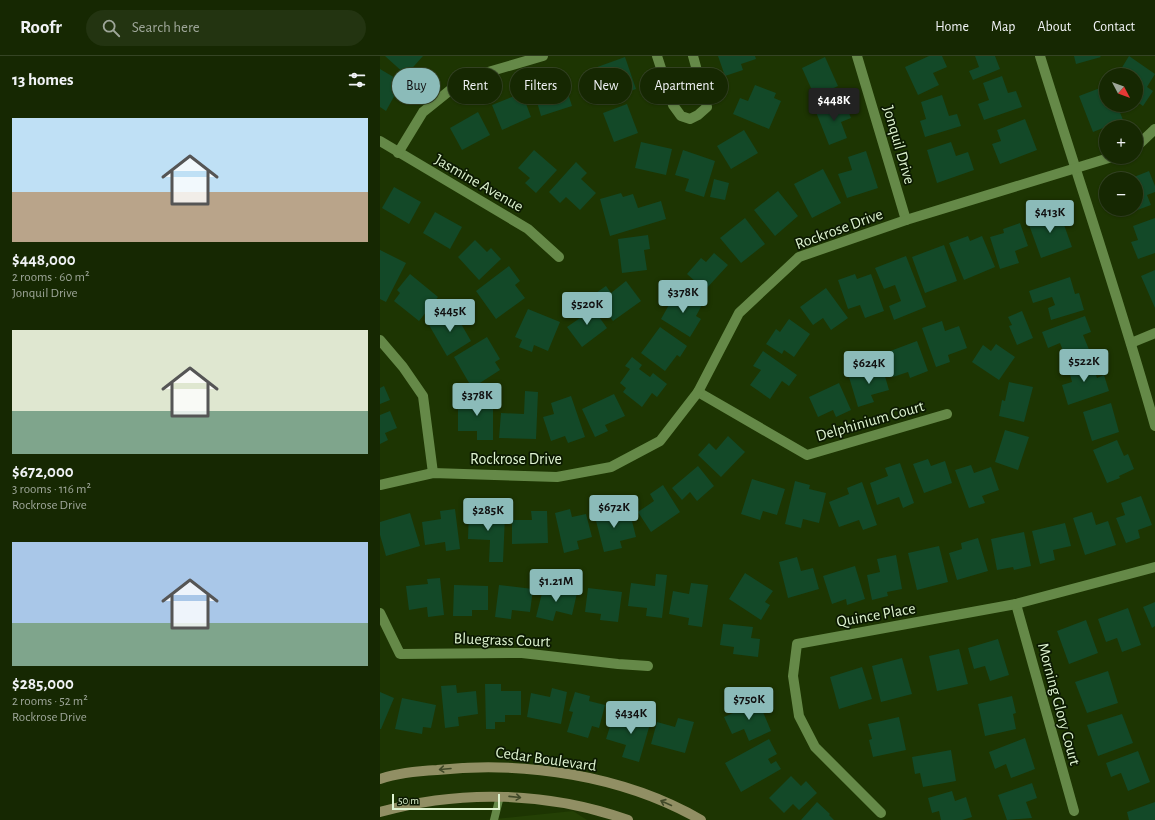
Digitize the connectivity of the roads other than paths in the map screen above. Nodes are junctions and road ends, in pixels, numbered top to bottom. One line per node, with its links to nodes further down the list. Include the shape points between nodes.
1 (543, 56): 9 (street, via 464,79 423,112)
2 (658, 56): 3 (street, via 673,104 681,116 690,119 707,107)
3 (693, 56)
4 (857, 56): 12 (street, Jonquil Drive)
5 (1040, 56): 11 (street)
6 (1155, 128): 7 (street)
7 (1143, 140)
8 (380, 141): 9 (street, Jasmine Avenue)
9 (398, 153): 13 (street, Jasmine Avenue, via 528,229)
10 (1099, 162): 11 (street, Rockrose Drive)
11 (1075, 170): 12 (street, Rockrose Drive); 16 (street)
12 (906, 220): 17 (street, Rockrose Drive, via 798,257 739,313)
13 (559, 257)
14 (1155, 332): 16 (street)
15 (380, 340): 20 (street, via 423,396)
16 (1131, 343): 19 (street)
17 (698, 392): 18 (street, Delphinium Court, via 807,455); 20 (street, Rockrose Drive, via 660,441 611,467 557,477)
18 (947, 414)
19 (1155, 426)
20 (433, 473): 21 (street, Rockrose Drive)
21 (380, 485)
22 (1155, 567): 23 (street, Quince Place)
23 (1016, 604): 28 (street, Morning Glory Court); 30 (street, Quince Place, via 797,644 793,676 799,716 815,747)
24 (380, 613): 25 (street, Bluegrass Court, via 400,654 522,653)
25 (648, 666)
26 (380, 779): 33 (main road, Cedar Boulevard, one-way to 26, via 661,800 632,790 539,770 511,767 456,768 392,775)
27 (500, 796): 29 (main road, via 431,800); 31 (lane); 32 (main road, one-way to 32, via 563,804)
28 (1074, 811)
29 (380, 812)
30 (881, 813)
31 (494, 820)
32 (628, 820)
33 (701, 820)

